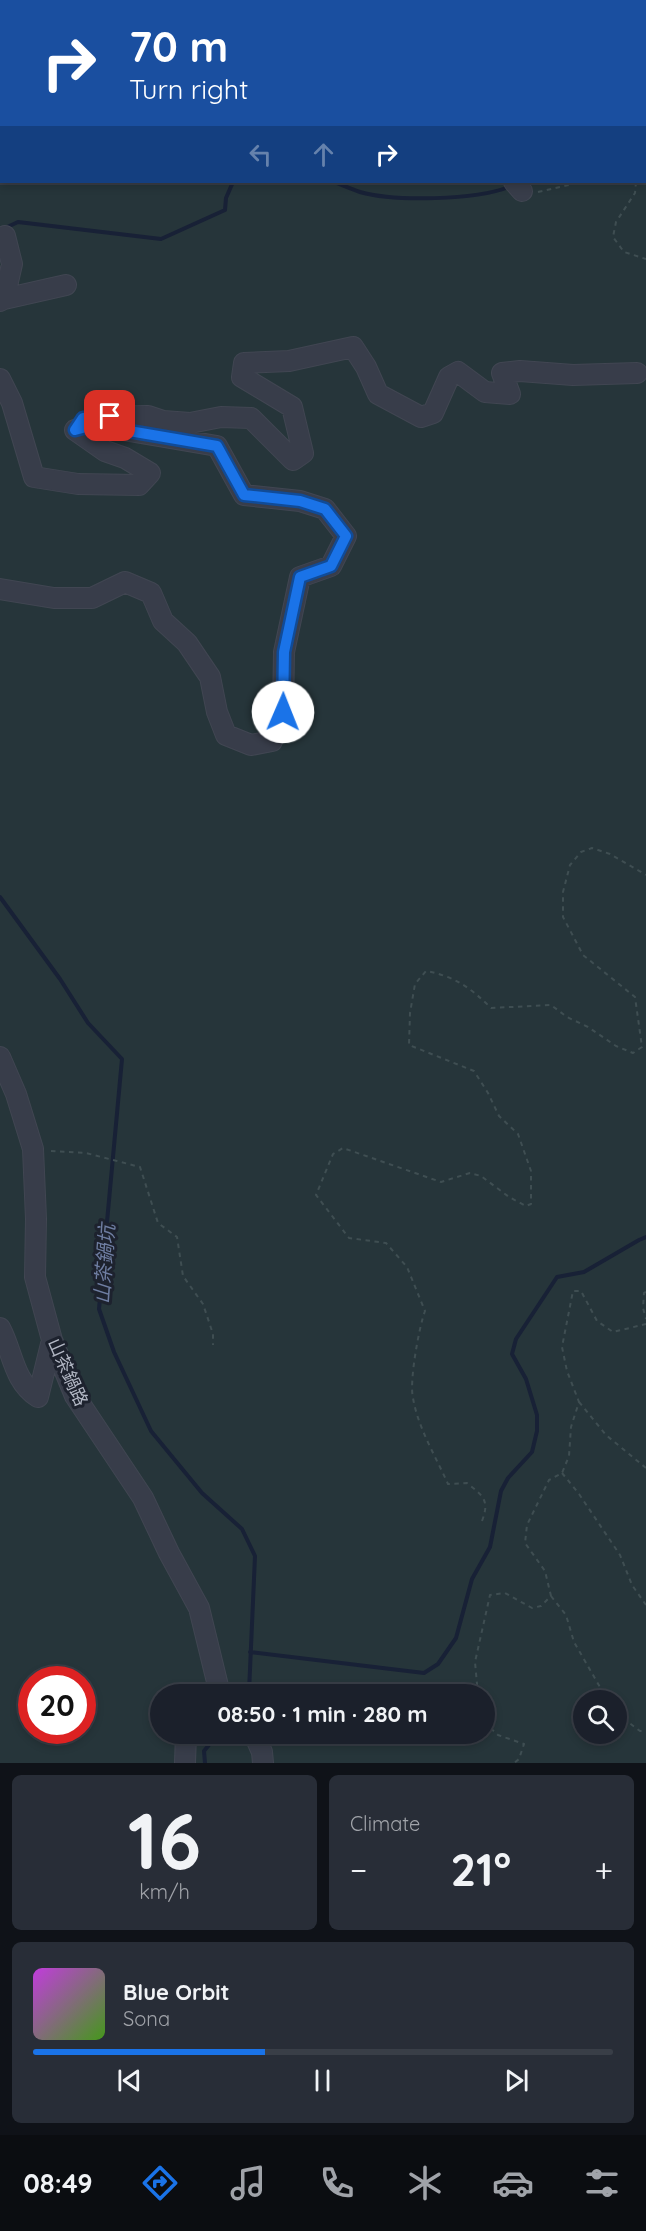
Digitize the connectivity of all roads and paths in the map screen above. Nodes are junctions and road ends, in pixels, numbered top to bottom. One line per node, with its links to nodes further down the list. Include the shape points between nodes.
1 (578, 183): 3 (path, via 528,195)
2 (636, 183): 5 (path, via 635,193 616,222 613,237 624,252)
3 (518, 186)
4 (0, 239): 7 (street, via 5,236 12,264)
5 (646, 259)
6 (66, 285): 7 (street)
7 (2, 300)
8 (637, 374): 10 (street, via 502,373 510,394 485,392 458,372 449,377 433,413 421,417 378,394 353,347 289,362 244,363 242,377 292,407 303,453 293,460 251,418 221,417 190,423 148,416 83,418)
9 (0, 379): 10 (street, via 12,403 34,477 78,484 139,485 150,473 105,451)
10 (75, 430): 11 (street, via 94,425 217,446 244,495 300,501 325,509 346,536 331,566 300,577 284,652 283,712 272,741 251,745 226,735 210,677 187,643 163,621 151,593 125,582 92,598 54,598)
11 (0, 589)
12 (646, 875): 24 (path, via 592,848 581,852 570,865 563,892 563,917 583,955 635,997 642,1047 633,1053 550,1005 491,1008 473,990 442,974 426,971 415,984 409,1045 474,1071 499,1116 519,1134 531,1171 531,1204 525,1206 481,1176 470,1173 441,1182 343,1148 333,1154 316,1195 349,1239 386,1243 407,1267 425,1311 412,1395 416,1411 448,1484 467,1483 483,1496 487,1509)
13 (0, 1057): 14 (street, 山茶鍋路)
14 (33, 1149): 19 (street, 山茶鍋路, via 35,1277); 20 (path, via 86,1153 141,1167 158,1223 177,1237 183,1276 203,1304)
15 (646, 1292): 16 (path)
16 (646, 1319)
17 (646, 1324): 21 (path, via 613,1332 597,1321 581,1291 573,1291 562,1347)
18 (0, 1328): 19 (street, via 27,1390 38,1397)
19 (52, 1340): 27 (street, 山茶鍋路, via 75,1396 143,1498 200,1608)
20 (213, 1345)
21 (579, 1402): 22 (path, via 606,1435); 23 (path)
22 (646, 1468)
23 (562, 1473): 25 (path, via 549,1480 527,1525 525,1543 545,1571); 26 (path, via 620,1555 632,1585)
24 (482, 1521)
25 (550, 1596): 28 (path, via 541,1606 532,1608 504,1593 490,1594 475,1662); 29 (path, via 566,1615 574,1642)
26 (646, 1605)
27 (218, 1684)
28 (477, 1684)
29 (602, 1690)
30 (627, 1721): 31 (path)
31 (646, 1731)
32 (495, 1732): 37 (path, via 524,1744)
33 (186, 1744): 35 (street)
34 (258, 1744): 36 (street)
35 (185, 1763)
36 (263, 1763)
37 (514, 1763)

